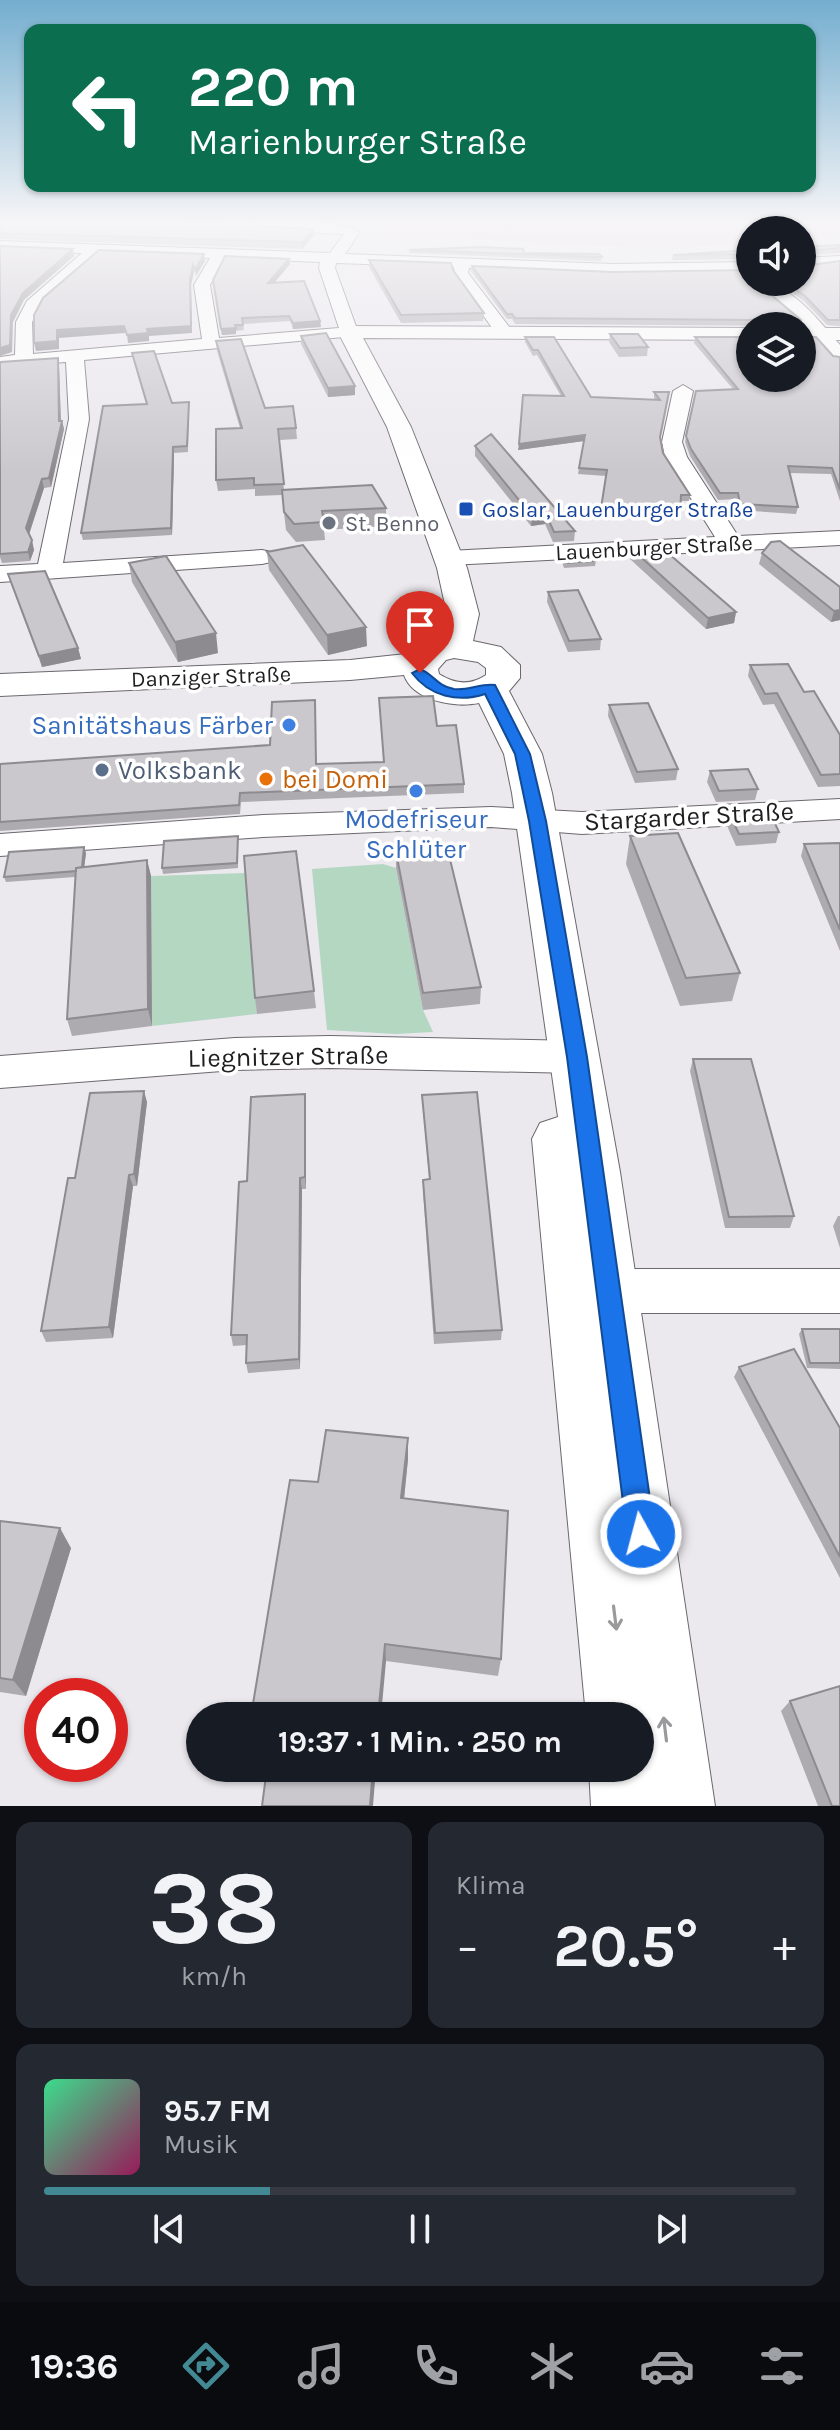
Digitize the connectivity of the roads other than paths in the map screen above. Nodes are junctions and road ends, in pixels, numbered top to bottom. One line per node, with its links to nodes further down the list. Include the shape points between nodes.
1 (33, 304): 13 (street, via 24,322)
2 (205, 304): 10 (street)
3 (346, 304): 6 (street)
4 (483, 304): 7 (street)
5 (792, 304): 9 (street)
6 (355, 332): 7 (street); 10 (street); 19 (street)
7 (504, 332): 8 (street)
8 (736, 334)
9 (820, 334): 12 (street)
10 (211, 342): 11 (street)
11 (75, 356): 13 (street); 20 (street, via 79,419)
12 (840, 356)
13 (24, 360): 14 (street)
14 (0, 362)
15 (683, 391): 17 (street, via 672,442 676,457)
16 (840, 538): 17 (street, Lauenburger Straße)
17 (731, 543): 19 (street, Lauenburger Straße)
18 (262, 557): 20 (street)
19 (458, 558): 22 (street, via 479,599)
20 (49, 571): 21 (street)
21 (0, 574)
22 (466, 649): 23 (street, via 434,653); 25 (street, via 503,665 503,678)
23 (422, 671): 24 (street, Danziger Straße); 25 (street, via 439,690); 26 (street, Danziger Straße)
24 (0, 685)
25 (478, 691): 28 (street, via 484,720)
26 (0, 697)
27 (840, 809): 28 (street, Stargarder Straße, via 582,823)
28 (525, 820): 29 (street, via 246,827); 30 (street)
29 (0, 845)
30 (563, 1058): 31 (street, Liegnitzer Straße, via 235,1054); 32 (street)
31 (0, 1072)
32 (594, 1291): 33 (street); 34 (street, one-way to 34); 37 (street, one-way to 32)
33 (840, 1291)
34 (623, 1702)
35 (629, 1782): 36 (street)
36 (631, 1806)
37 (675, 1806)

